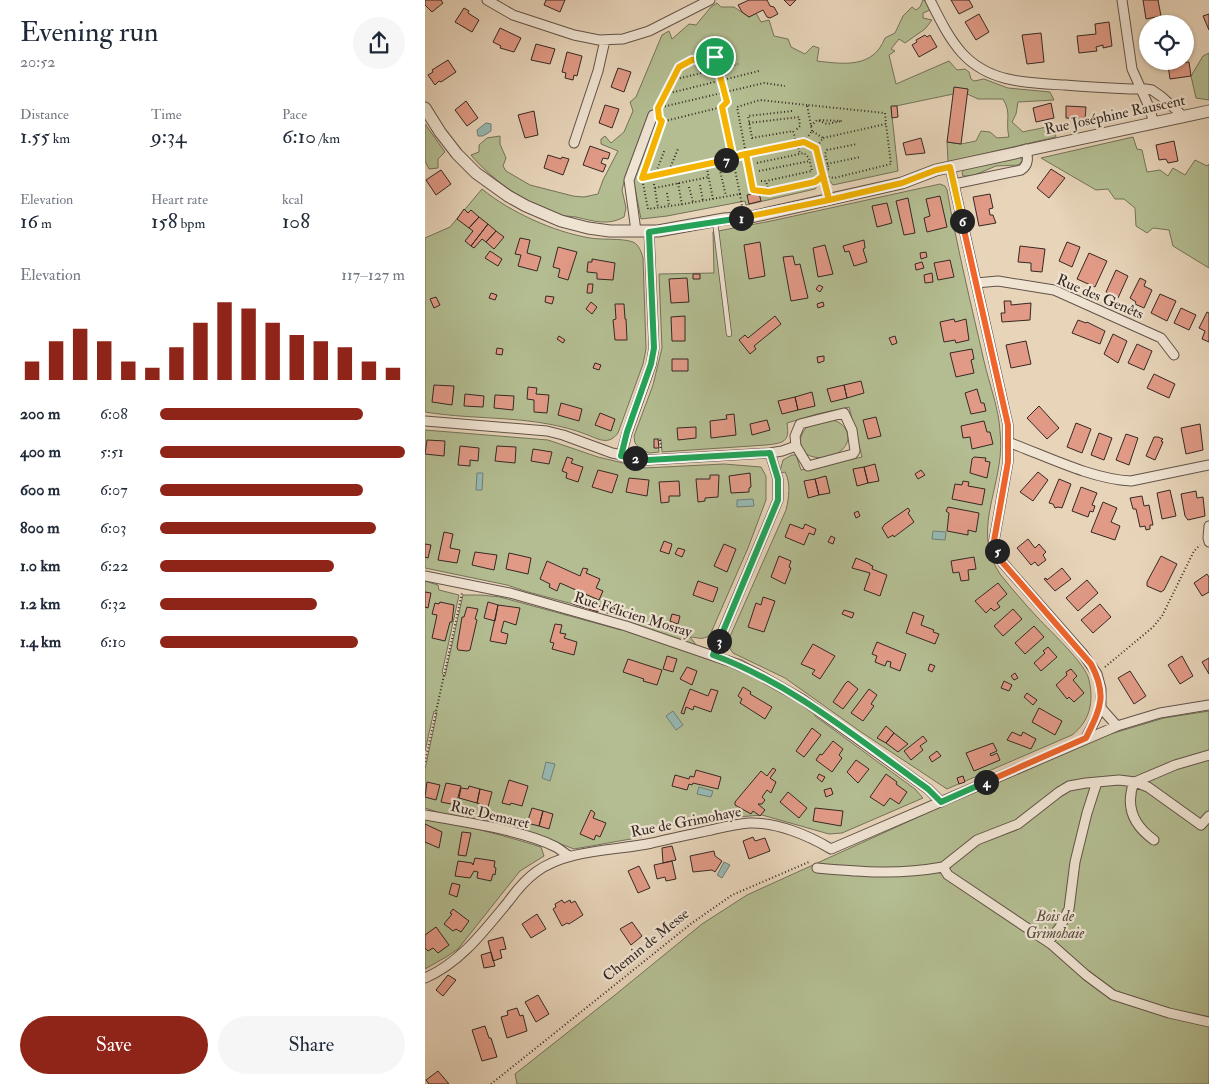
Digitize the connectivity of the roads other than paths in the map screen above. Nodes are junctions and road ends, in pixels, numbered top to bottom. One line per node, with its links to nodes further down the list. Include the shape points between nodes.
1 (487, 0): 5 (street, via 513,16 574,35)
2 (710, 0): 5 (street, via 649,31 623,39)
3 (929, 0): 6 (street, via 963,54 994,75 1016,82)
4 (1122, 0): 6 (street, via 1132,69)
5 (605, 40): 12 (street)
6 (1141, 90): 10 (street, via 1152,90); 11 (street)
7 (425, 108): 17 (street, Rue Joséphine Rauscent, via 457,154 476,173 508,196 561,221 588,228)
8 (1209, 111): 10 (street, Rue Joséphine Rauscent)
9 (656, 116): 17 (street, via 629,180)
10 (1183, 116): 11 (street, Rue Joséphine Rauscent)
11 (1153, 123): 13 (street, Rue Joséphine Rauscent)
12 (574, 143)
13 (1027, 149): 14 (street, Rue Joséphine Rauscent); 15 (street, via 1028,160 1021,170)
14 (950, 167): 15 (street); 16 (street, Rue Joséphine Rauscent, via 902,183 829,200 751,217)
15 (954, 184): 19 (street)
16 (715, 221): 18 (street, Rue Joséphine Rauscent); 20 (lane)
17 (636, 232): 18 (street, Rue Joséphine Rauscent)
18 (649, 232): 26 (street, via 654,348)
19 (976, 283): 21 (street, Rue des Genêts, via 998,281 1054,290 1161,338); 23 (street, via 1008,425)
20 (729, 334)
21 (1174, 354)
22 (425, 421): 26 (street, via 547,431)
23 (1008, 442): 27 (street, via 1097,475 1121,480 1131,481); 33 (street, via 1008,462 994,541 1003,563 1097,674)
24 (796, 446): 24 (street, via 795,436 800,424 844,413 855,451 808,466); 25 (street)
25 (770, 453): 26 (street, via 648,460); 31 (street, via 778,479 778,500)
26 (621, 456)
27 (1209, 466)
28 (1209, 526): 29 (street)
29 (1208, 540)
30 (425, 576): 31 (street, Rue Félicien Mosray, via 510,593)
31 (713, 655): 39 (street, Rue Félicien Mosray, via 748,669 802,700 928,789)
32 (1209, 705): 34 (street, Rue de Grimohaye, via 1160,713)
33 (1101, 708): 34 (street); 35 (street)
34 (1117, 726): 35 (street, Rue de Grimohaye)
35 (1086, 738): 39 (street, Rue de Grimohaye)
36 (1209, 755): 38 (street)
37 (1097, 782): 38 (street); 46 (street, via 1069,786 1025,820 977,840); 48 (street, via 1075,862 1069,909)
38 (1135, 782): 41 (street, via 1201,825); 42 (street, via 1130,794 1132,810 1141,829)
39 (941, 802): 44 (street, Rue de Grimohaye, via 831,849 780,828 749,823)
40 (425, 815): 43 (street, Rue Demaret)
41 (1209, 816)
42 (1155, 840)
43 (549, 844): 44 (street, Rue Demaret); 45 (street)
44 (569, 856): 45 (street, Rue de Grimohaye)
45 (553, 861): 49 (street, Rue de Grimohaye, via 528,879 459,956 442,970)
46 (943, 866): 47 (street, via 881,873); 48 (street, via 948,875)
47 (817, 868)
48 (1048, 942): 50 (street, via 1113,995 1169,1014)
49 (425, 978)
50 (1209, 1022)

